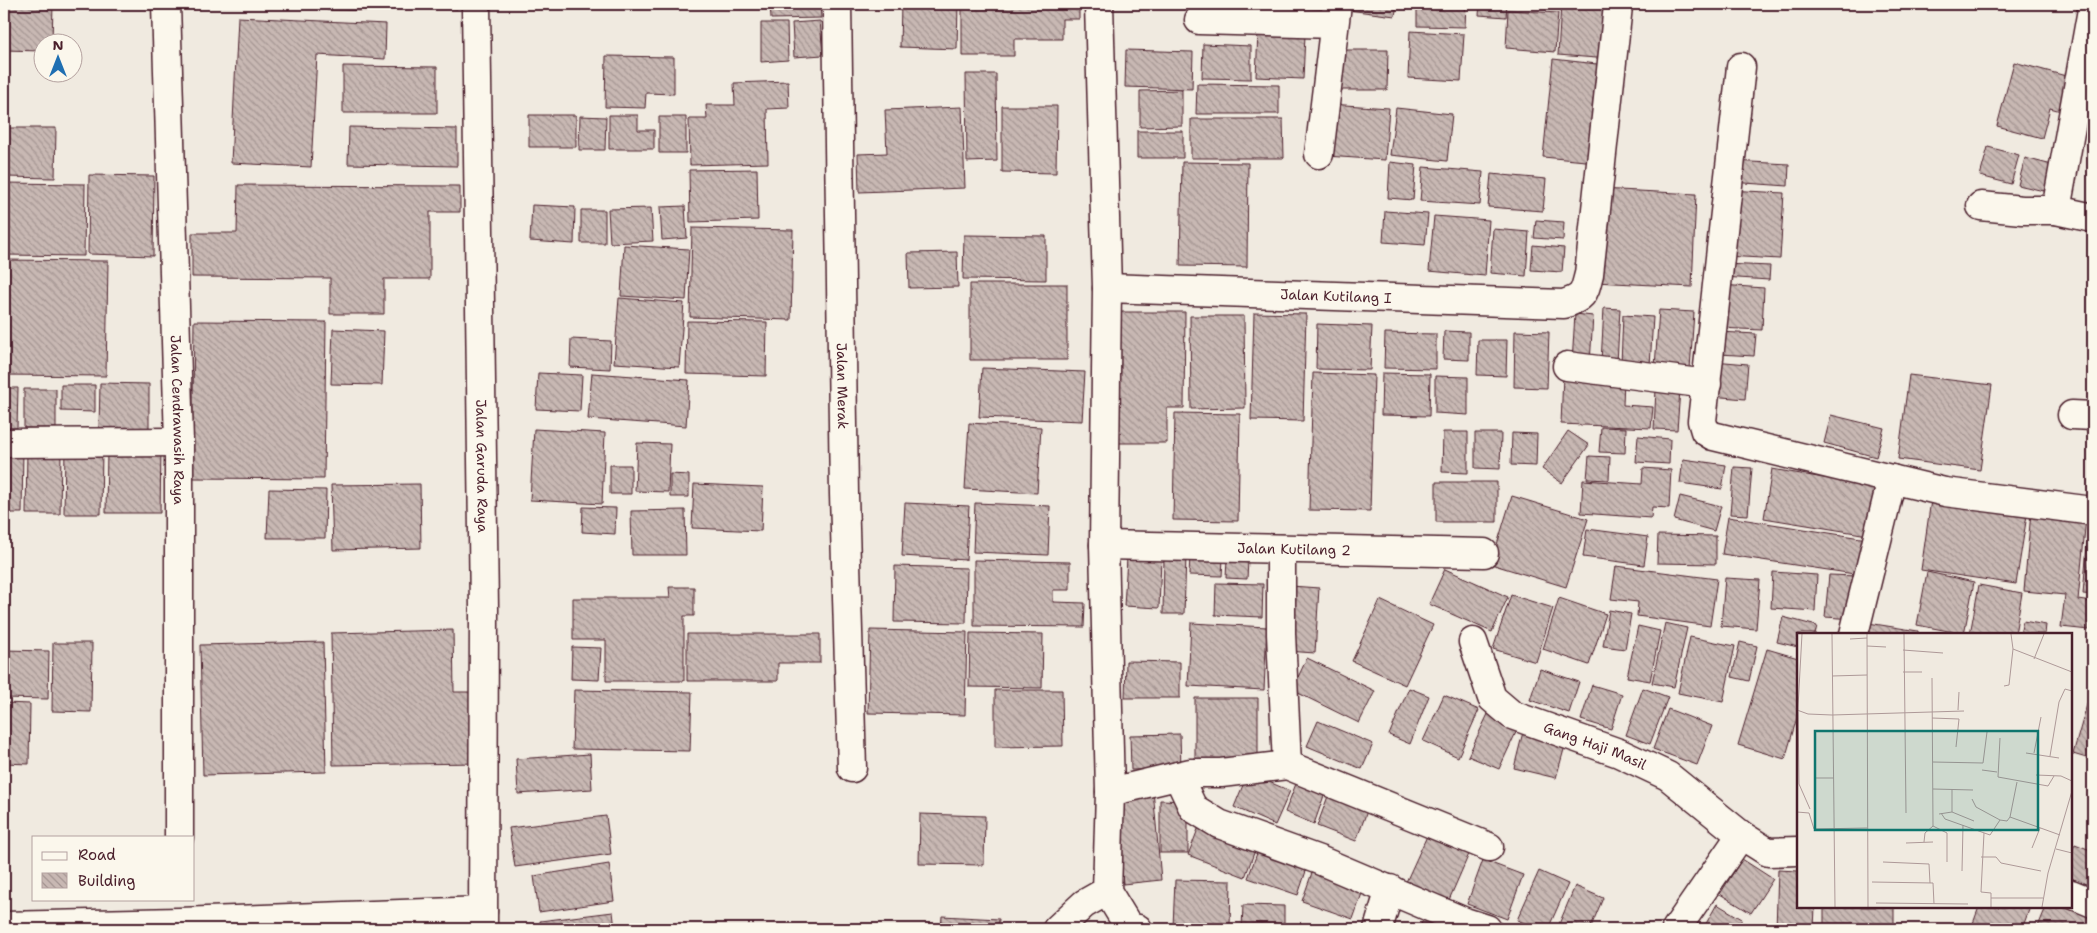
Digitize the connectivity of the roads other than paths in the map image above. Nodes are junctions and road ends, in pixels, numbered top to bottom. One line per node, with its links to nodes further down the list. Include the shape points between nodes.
1 (166, 4): 17 (street, Jalan Cendrawasih Raya)
2 (476, 4): 39 (street, Jalan Garuda Raya, via 484,609)
3 (837, 4): 27 (street, Jalan Merak, via 844,494)
4 (1099, 4): 14 (street)
5 (2093, 4): 12 (street)
6 (1618, 6): 14 (street, Jalan Kutilang I, via 1589,274 1584,293 1578,300 1564,304)
7 (1336, 14): 8 (street); 10 (street)
8 (1199, 20)
9 (1741, 67): 16 (street)
10 (1320, 154)
11 (1981, 206): 12 (street)
12 (2056, 210): 13 (street)
13 (2093, 218)
14 (1107, 288): 21 (street)
15 (1567, 366): 16 (street)
16 (1707, 384): 19 (street, via 1702,422 1705,431 1713,436)
17 (179, 442): 18 (street); 31 (street, Jalan Cendrawasih Raya)
18 (4, 443)
19 (1892, 479): 20 (street, via 1945,492); 24 (street)
20 (2093, 511)
21 (1104, 545): 22 (street, Jalan Kutilang 2); 29 (street)
22 (1280, 549): 23 (street, Jalan Kutilang 2); 26 (street)
23 (1484, 553)
24 (1854, 633)
25 (1474, 642): 30 (street, Gang Haji Masil, via 1492,698 1512,716 1619,753 1668,776)
26 (1287, 765): 28 (street); 32 (street)
27 (852, 768)
28 (1178, 776): 29 (street); 34 (street, via 1193,808 1219,824)
29 (1110, 792): 35 (street)
30 (1741, 835): 33 (street, Gang Haji Masil, via 1768,852); 45 (street)
31 (179, 836)
32 (1490, 847)
33 (1797, 851)
34 (1390, 889): 43 (street); 44 (street)
35 (1107, 890): 41 (street, via 1084,904); 42 (street, via 1129,926)
36 (2072, 894): 37 (street)
37 (2093, 903)
38 (179, 917): 39 (street); 40 (street)
39 (483, 920)
40 (4, 926)
41 (1057, 929)
42 (1138, 929)
43 (1378, 929)
44 (1487, 929)
45 (1676, 929)

